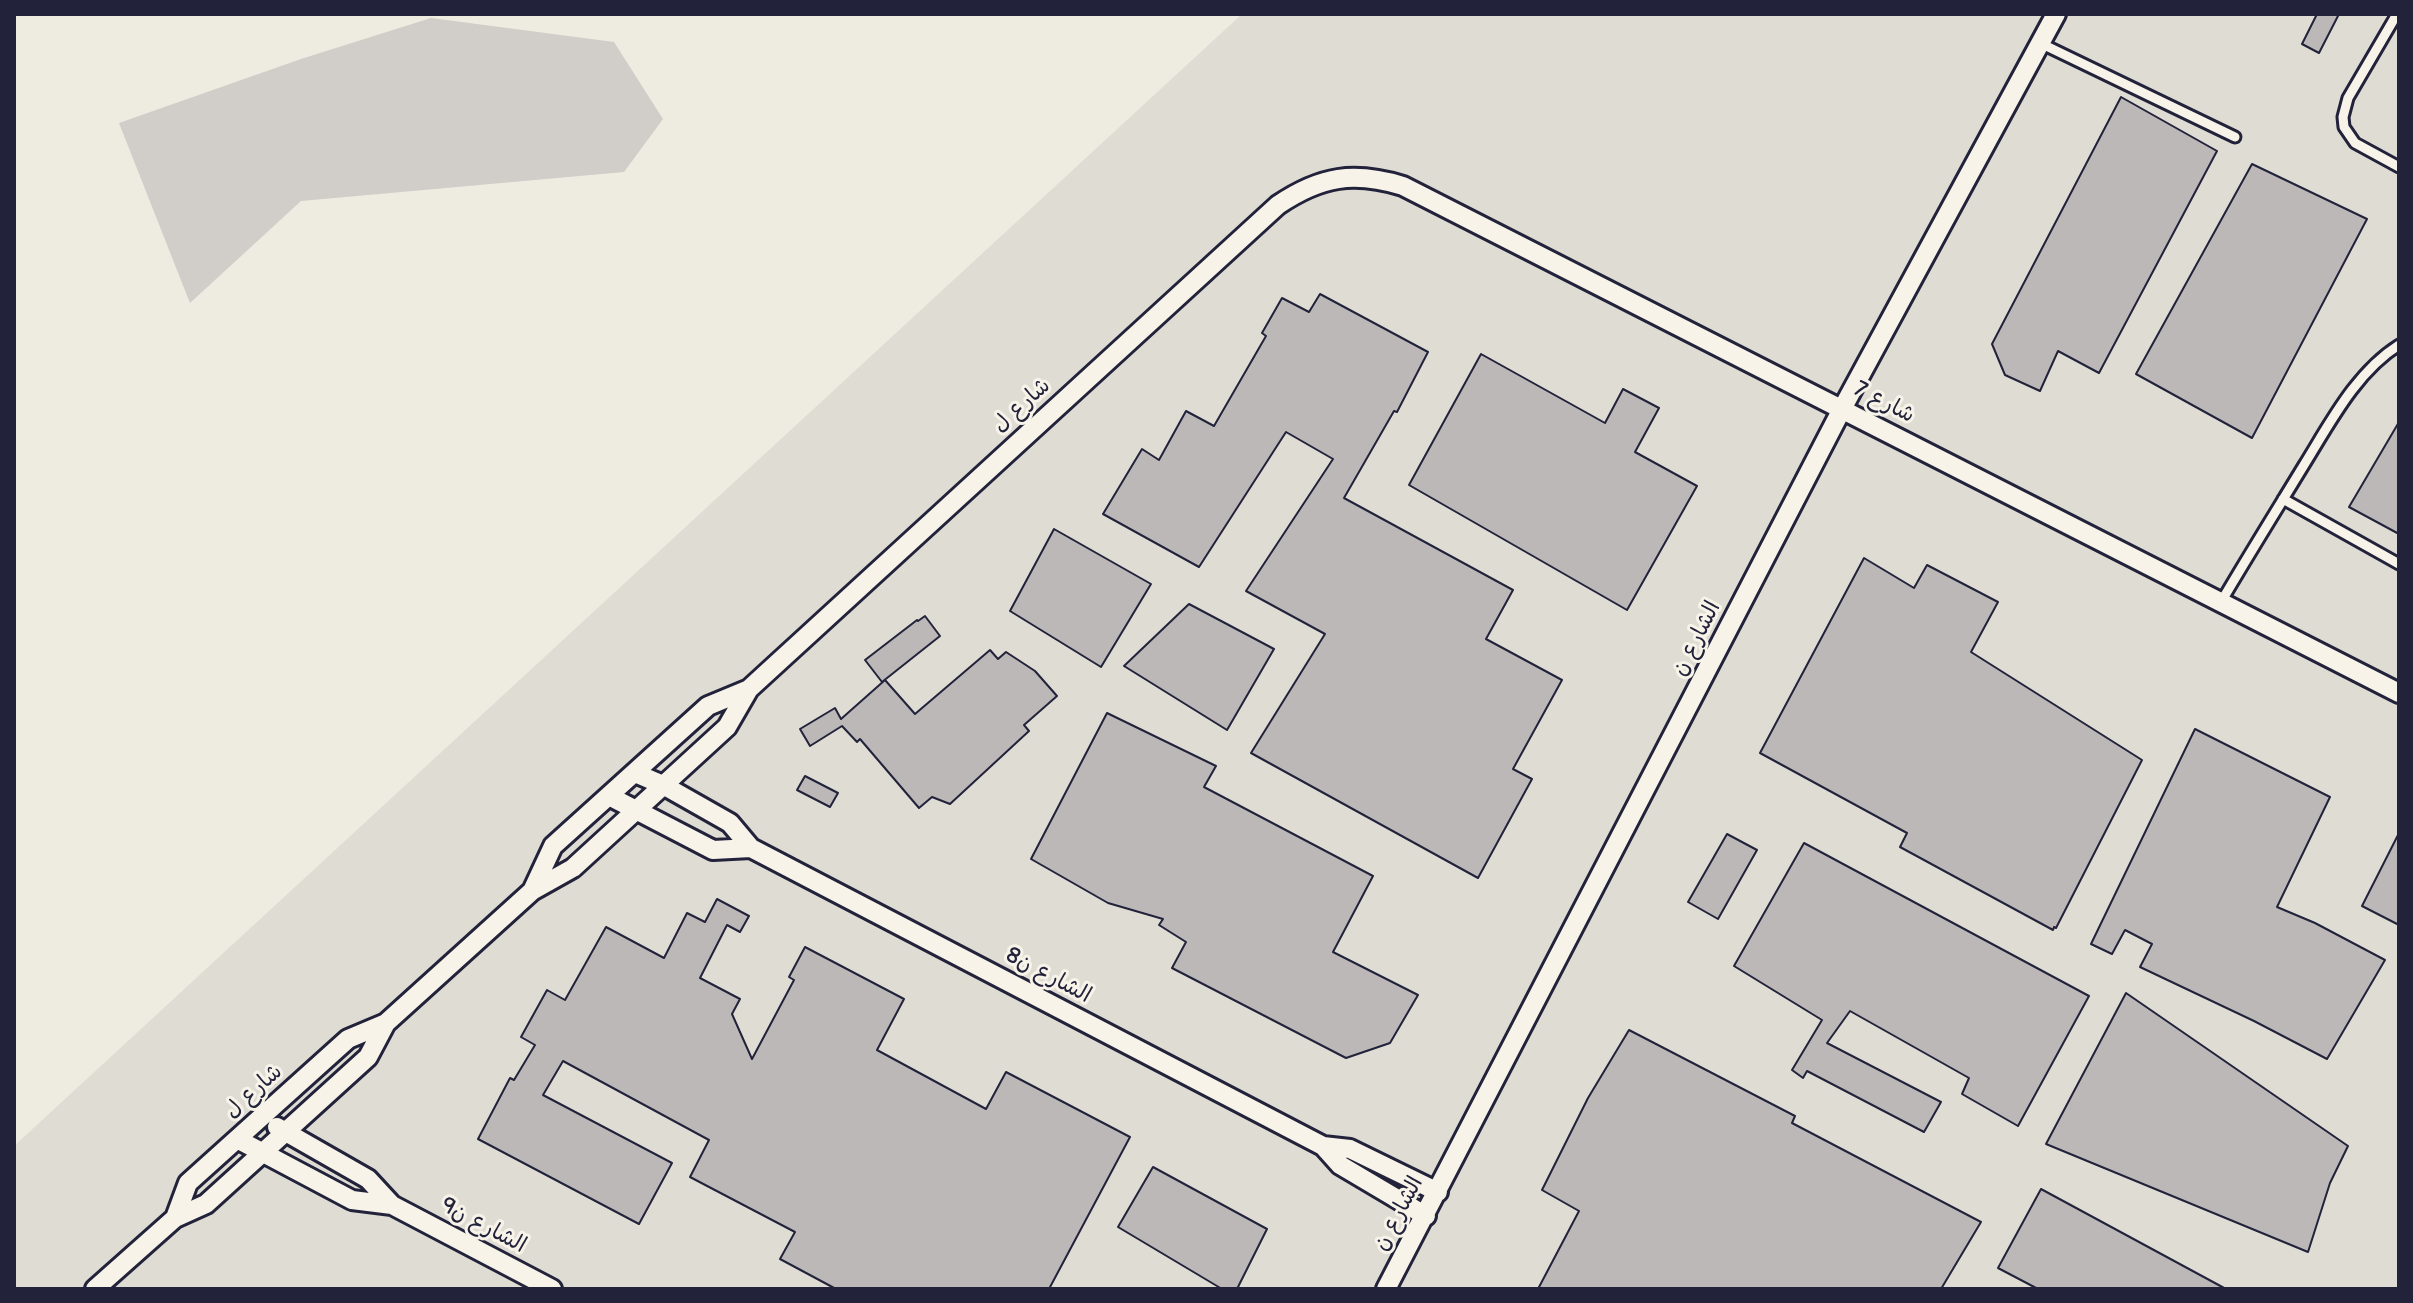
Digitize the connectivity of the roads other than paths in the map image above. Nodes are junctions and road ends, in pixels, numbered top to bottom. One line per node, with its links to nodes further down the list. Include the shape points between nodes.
1 (2056, 14): 3 (street, الشارع ن)
2 (2397, 14): 5 (lane, via 2348,98 2343,117 2355,143)
3 (2040, 43): 4 (lane); 8 (street, الشارع ن)
4 (2235, 137)
5 (2399, 167)
6 (1340, 178): 8 (street, شارع 7, via 1358,176 1403,186); 12 (street, شارع ل, via 1278,205)
7 (2399, 345): 9 (lane, via 2344,401)
8 (1842, 409): 11 (street, شارع 7); 26 (street, الشارع ن)
9 (2283, 499): 10 (lane); 11 (lane)
10 (2399, 564)
11 (2221, 602): 13 (street, شارع 7)
12 (749, 689): 14 (street, شارع ل, via 708,706); 15 (street, شارع ل, via 727,727)
13 (2399, 693)
14 (635, 773): 15 (street, الشارع ن8); 16 (street, شارع ل)
15 (663, 785): 17 (street, شارع ل); 18 (street, الشارع ن8, via 730,823)
16 (609, 796): 17 (street, الشارع ن8); 19 (street, شارع ل, via 553,846)
17 (635, 811): 18 (street, الشارع ن8, via 713,850); 19 (street, شارع ل, via 573,868)
18 (751, 848): 24 (street, الشارع ن8)
19 (532, 891): 20 (street, شارع ل)
20 (386, 1023): 21 (street, شارع ل, via 348,1039); 22 (street, شارع ل, via 368,1057)
21 (260, 1117): 22 (street, الشارع ن9); 23 (street, شارع ل)
22 (286, 1131): 25 (street, شارع ل); 27 (street, الشارع ن9, via 368,1179)
23 (237, 1139): 25 (street, الشارع ن9); 29 (street, شارع ل, via 188,1183)
24 (1323, 1146): 26 (street, الشارع ن8, via 1350,1149); 28 (street, الشارع ن8, via 1340,1165)
25 (262, 1154): 27 (street, الشارع ن9, via 352,1200); 29 (street, شارع ل, via 206,1204)
26 (1438, 1192): 28 (street, الشارع ن)
27 (392, 1205): 31 (street, الشارع ن9)
28 (1426, 1216): 32 (street, الشارع ن)
29 (175, 1218): 30 (street, شارع ل)
30 (95, 1289)
31 (552, 1289)
32 (1386, 1289)

